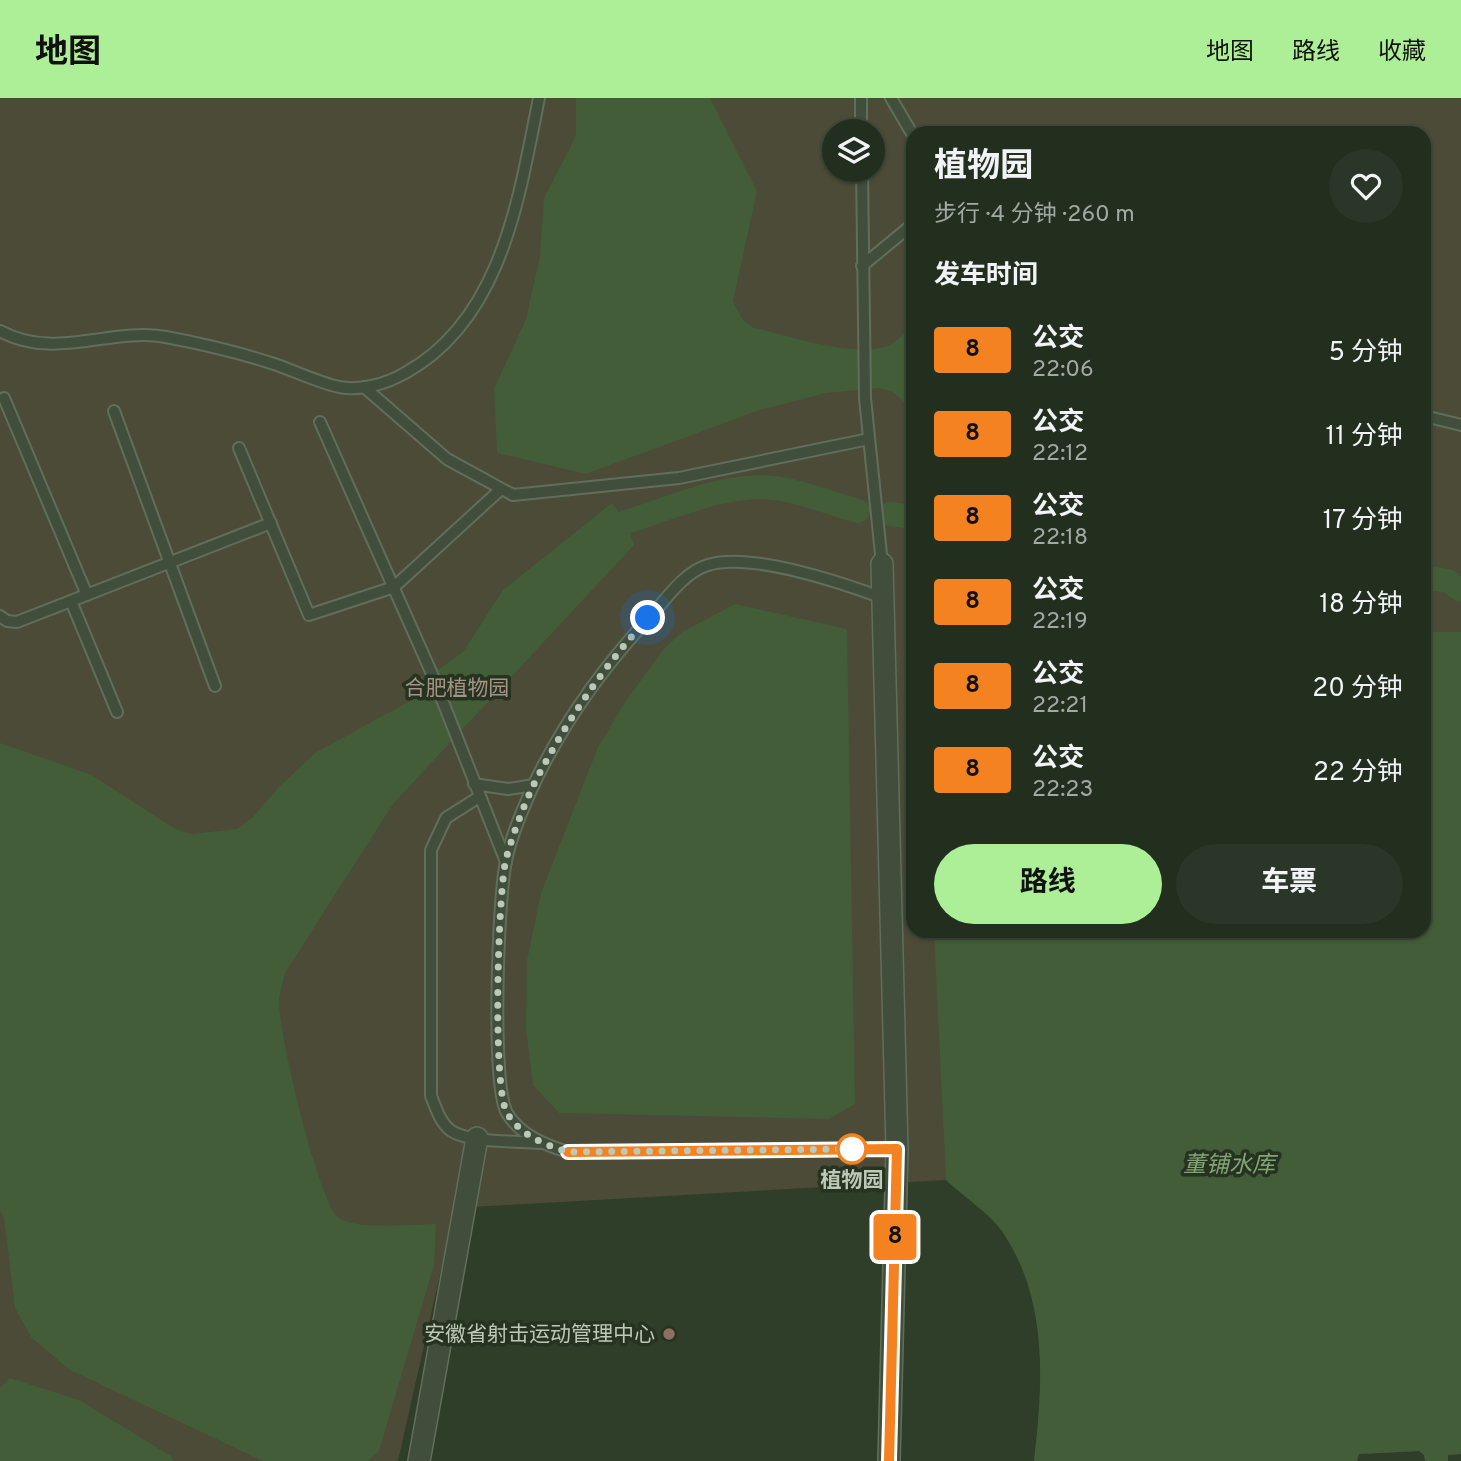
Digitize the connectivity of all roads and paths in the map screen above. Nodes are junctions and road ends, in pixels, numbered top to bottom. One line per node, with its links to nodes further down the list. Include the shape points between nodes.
1 (539, 98): 10 (lane, via 508,234 486,289 462,324 426,362 388,383)
2 (861, 98): 4 (lane)
3 (891, 98): 5 (lane)
4 (862, 119)
5 (908, 126)
6 (862, 182): 8 (lane)
7 (906, 230): 8 (lane)
8 (862, 266): 16 (lane)
9 (0, 331): 10 (lane, via 33,343 58,345 161,336 229,349 340,387)
10 (364, 387): 18 (lane, via 447,459)
11 (4, 398): 23 (lane)
12 (114, 411): 20 (lane)
13 (1431, 417): 15 (lane)
14 (320, 422): 22 (lane)
15 (1461, 425)
16 (869, 439): 18 (lane, via 680,478 526,495); 21 (lane)
17 (239, 448): 19 (lane)
18 (500, 490): 22 (lane)
19 (271, 523): 20 (lane); 22 (lane, via 309,615)
20 (168, 563): 23 (lane); 27 (lane)
21 (882, 564): 24 (street)
22 (394, 587): 29 (lane)
23 (87, 595): 25 (lane)
24 (883, 598): 30 (lane, via 820,577 740,563 714,563 696,570 629,639 591,688); 35 (street)
25 (71, 601): 26 (lane, via 17,622); 28 (lane)
26 (0, 616)
27 (215, 687)
28 (117, 712)
29 (474, 784): 30 (lane, via 508,789); 31 (lane)
30 (534, 785): 32 (lane)
31 (479, 797): 32 (lane); 33 (lane, via 446,818 431,850 431,1096 440,1119 452,1131)
32 (506, 862): 34 (lane, via 499,965 499,1088 511,1118)
33 (477, 1138): 34 (lane); 36 (street)
34 (540, 1143): 35 (lane, via 568,1152)
35 (897, 1149): 37 (street)
36 (419, 1461)
37 (889, 1461)

